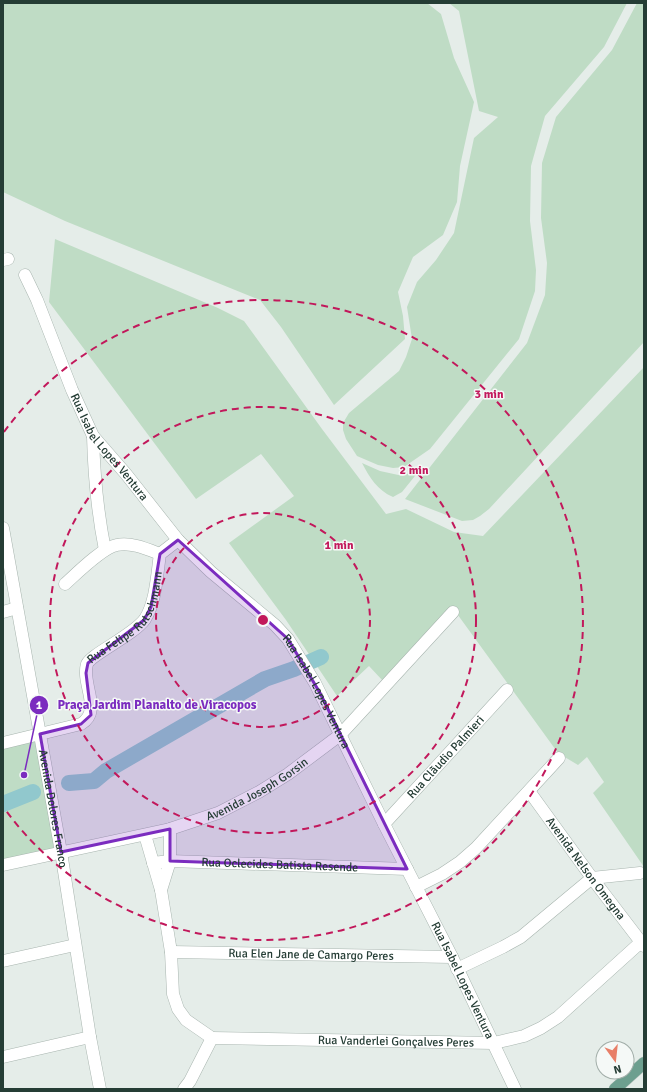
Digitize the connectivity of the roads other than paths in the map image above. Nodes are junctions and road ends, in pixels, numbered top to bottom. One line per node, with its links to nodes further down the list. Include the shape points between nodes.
1 (25, 275): 2 (street, Rua Isabel Lopes Ventura)
2 (92, 436): 4 (street, Rua Isabel Lopes Ventura); 5 (street, via 98,514)
3 (3, 528): 8 (street, Avenida Dolores Franco)
4 (178, 540): 6 (street, Rua Felipe Rutschmann); 13 (street, Rua Isabel Lopes Ventura, via 288,639 320,693)
5 (105, 550): 6 (street, via 117,544); 7 (street)
6 (160, 554): 12 (street, Rua Felipe Rutschmann, via 151,607 144,620 133,631 88,663 86,673 91,715 88,720)
7 (65, 584)
8 (17, 608): 9 (street); 12 (street, Avenida Dolores Franco)
9 (3, 612)
10 (453, 612): 13 (street, Avenida Joseph Gorsin)
11 (507, 690): 17 (street, Rua Clãudio Palmieri)
12 (40, 734): 14 (street); 20 (street, Avenida Dolores Franco)
13 (340, 735): 17 (street, Rua Isabel Lopes Ventura); 18 (street, Avenida Joseph Gorsin, via 259,792 218,813)
14 (3, 743)
15 (558, 758): 16 (street)
16 (530, 791): 26 (street, Avenida Nelson Omegna); 27 (street, via 460,862)
17 (384, 824): 24 (street, Rua Isabel Lopes Ventura)
18 (170, 829): 19 (street, Avenida Joseph Gorsin); 21 (street)
19 (145, 835): 20 (street, Avenida Joseph Gorsin); 22 (street)
20 (61, 852): 23 (street, Avenida Joseph Gorsin); 30 (street, Avenida Dolores Franco)
21 (170, 861): 22 (street, Rua Oclecides Batista Resende); 24 (street, Rua Oclecides Batista Resende); 28 (street)
22 (153, 863): 28 (street)
23 (3, 865)
24 (407, 869): 27 (street, Rua Isabel Lopes Ventura)
25 (640, 873): 26 (street)
26 (592, 878): 29 (street, Avenida Nelson Omegna); 34 (street, via 521,937)
27 (416, 887): 32 (street, Rua Isabel Lopes Ventura)
28 (161, 890): 31 (street)
29 (643, 944): 37 (street, Rua Vanderlei Gonçalves Peres, via 552,1021 524,1036)
30 (75, 945): 33 (street); 35 (street, Avenida Dolores Franco)
31 (171, 952): 32 (street, Rua Elen Jane de Camargo Peres); 36 (street, via 173,994 178,1009 186,1020)
32 (452, 957): 34 (street, Rua Isabel Lopes Ventura)
33 (3, 961)
34 (457, 969): 37 (street, Rua Isabel Lopes Ventura)
35 (90, 1037): 38 (street); 40 (street, Avenida Dolores Franco)
36 (212, 1038): 37 (street, Rua Vanderlei Gonçalves Peres); 41 (street)
37 (494, 1043): 42 (street, Rua Isabel Lopes Ventura)
38 (3, 1057)
39 (644, 1063): 43 (main road)
40 (100, 1089)
41 (184, 1089)
42 (515, 1089)
43 (615, 1089)

